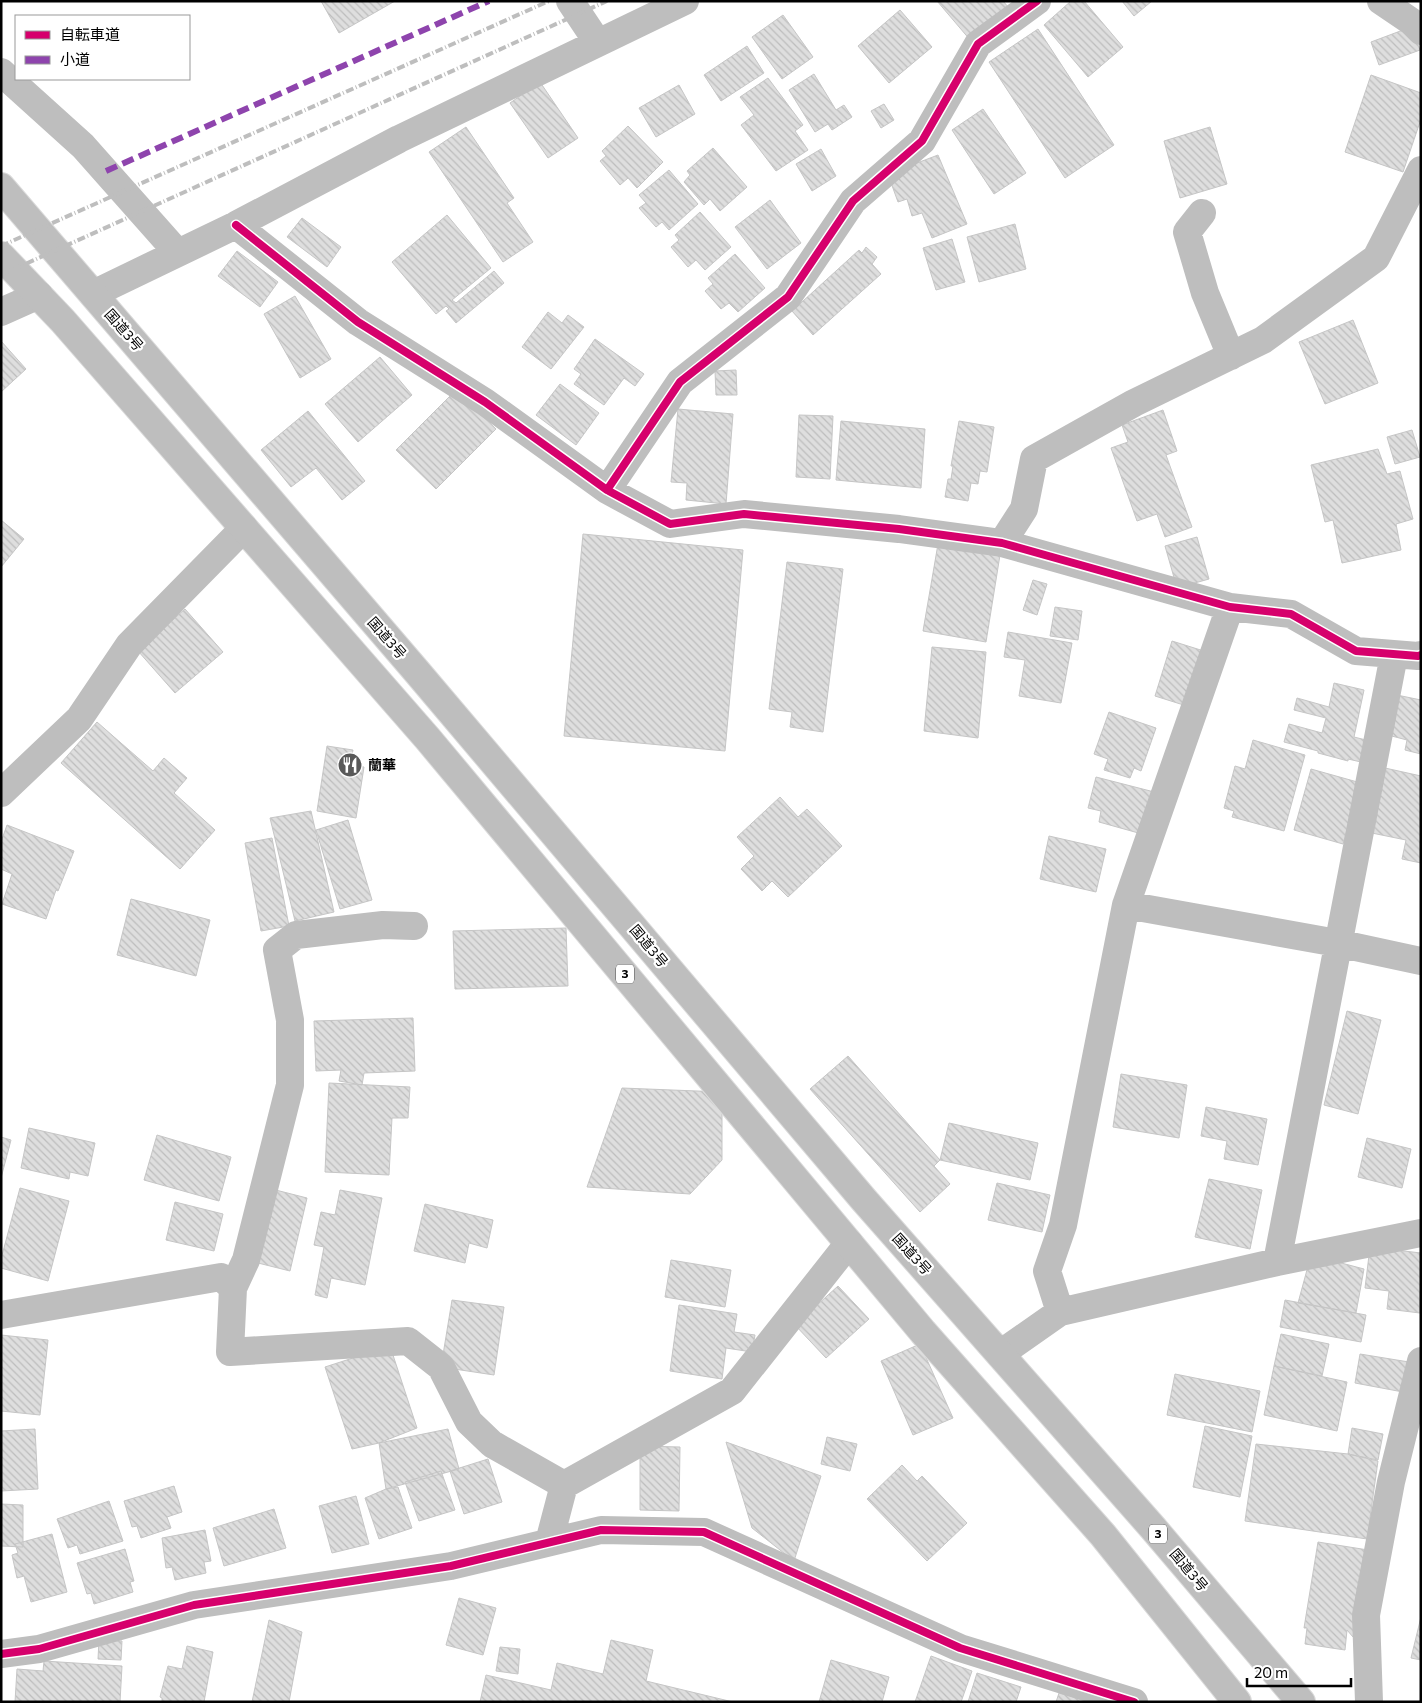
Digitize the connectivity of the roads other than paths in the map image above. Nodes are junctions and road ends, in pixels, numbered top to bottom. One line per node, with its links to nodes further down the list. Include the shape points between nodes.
1 (570, 1): 6 (main road)
2 (686, 1): 6 (main road)
3 (1038, 1): 18 (main road, via 978,44 922,141 853,201 788,297 680,382)
4 (1381, 1): 5 (main road)
5 (1421, 31)
6 (598, 43): 11 (main road, via 399,139)
7 (1, 72): 12 (main road, via 84,146)
8 (1421, 170): 17 (main road, via 1376,258 1263,340)
9 (1, 187): 14 (main road, 国道3号 / 3)
10 (1202, 213): 17 (main road, via 1187,232 1205,293)
11 (236, 225): 12 (main road); 18 (main road, via 358,322 485,402)
12 (177, 252): 14 (main road)
13 (1, 256): 15 (main road, 3)
14 (93, 294): 34 (main road, 国道3号 / 3, via 864,1200)
15 (38, 295): 16 (main road); 19 (main road, 3)
16 (1, 312)
17 (1231, 356): 20 (main road, via 1134,403 1034,459 1024,509)
18 (607, 490): 20 (main road, via 670,524 744,514)
19 (244, 528): 23 (main road, via 129,645 79,719); 29 (main road, 3, via 435,747)
20 (1002, 543): 21 (main road)
21 (1230, 607): 22 (main road, via 1291,614 1356,651); 24 (main road)
22 (1408, 655): 26 (main road)
23 (1, 793)
24 (1126, 905): 26 (main road); 32 (main road, via 1062,1225 1047,1271)
25 (414, 926): 31 (main road, via 296,935 277,950 290,1020 290,1085 246,1260)
26 (1337, 943): 27 (main road); 30 (main road)
27 (1421, 961)
28 (1421, 1234): 30 (main road)
29 (849, 1243): 36 (main road, via 732,1391); 40 (main road, 3, via 930,1340 1103,1535)
30 (1277, 1262): 32 (main road)
31 (233, 1288): 33 (main road, via 221,1277); 36 (main road, via 230,1352 408,1341 442,1367 469,1422 492,1444)
32 (1060, 1312): 34 (main road)
33 (1, 1314)
34 (1000, 1354): 41 (main road, 国道3号 / 3)
35 (1421, 1361): 42 (main road, via 1391,1482 1366,1615)
36 (564, 1485): 37 (main road)
37 (549, 1542): 38 (main road, via 450,1566 194,1605 39,1649); 39 (main road, via 601,1530 704,1532 960,1648)
38 (1, 1654)
39 (1134, 1702)
40 (1237, 1702)
41 (1301, 1702)
42 (1369, 1702)

